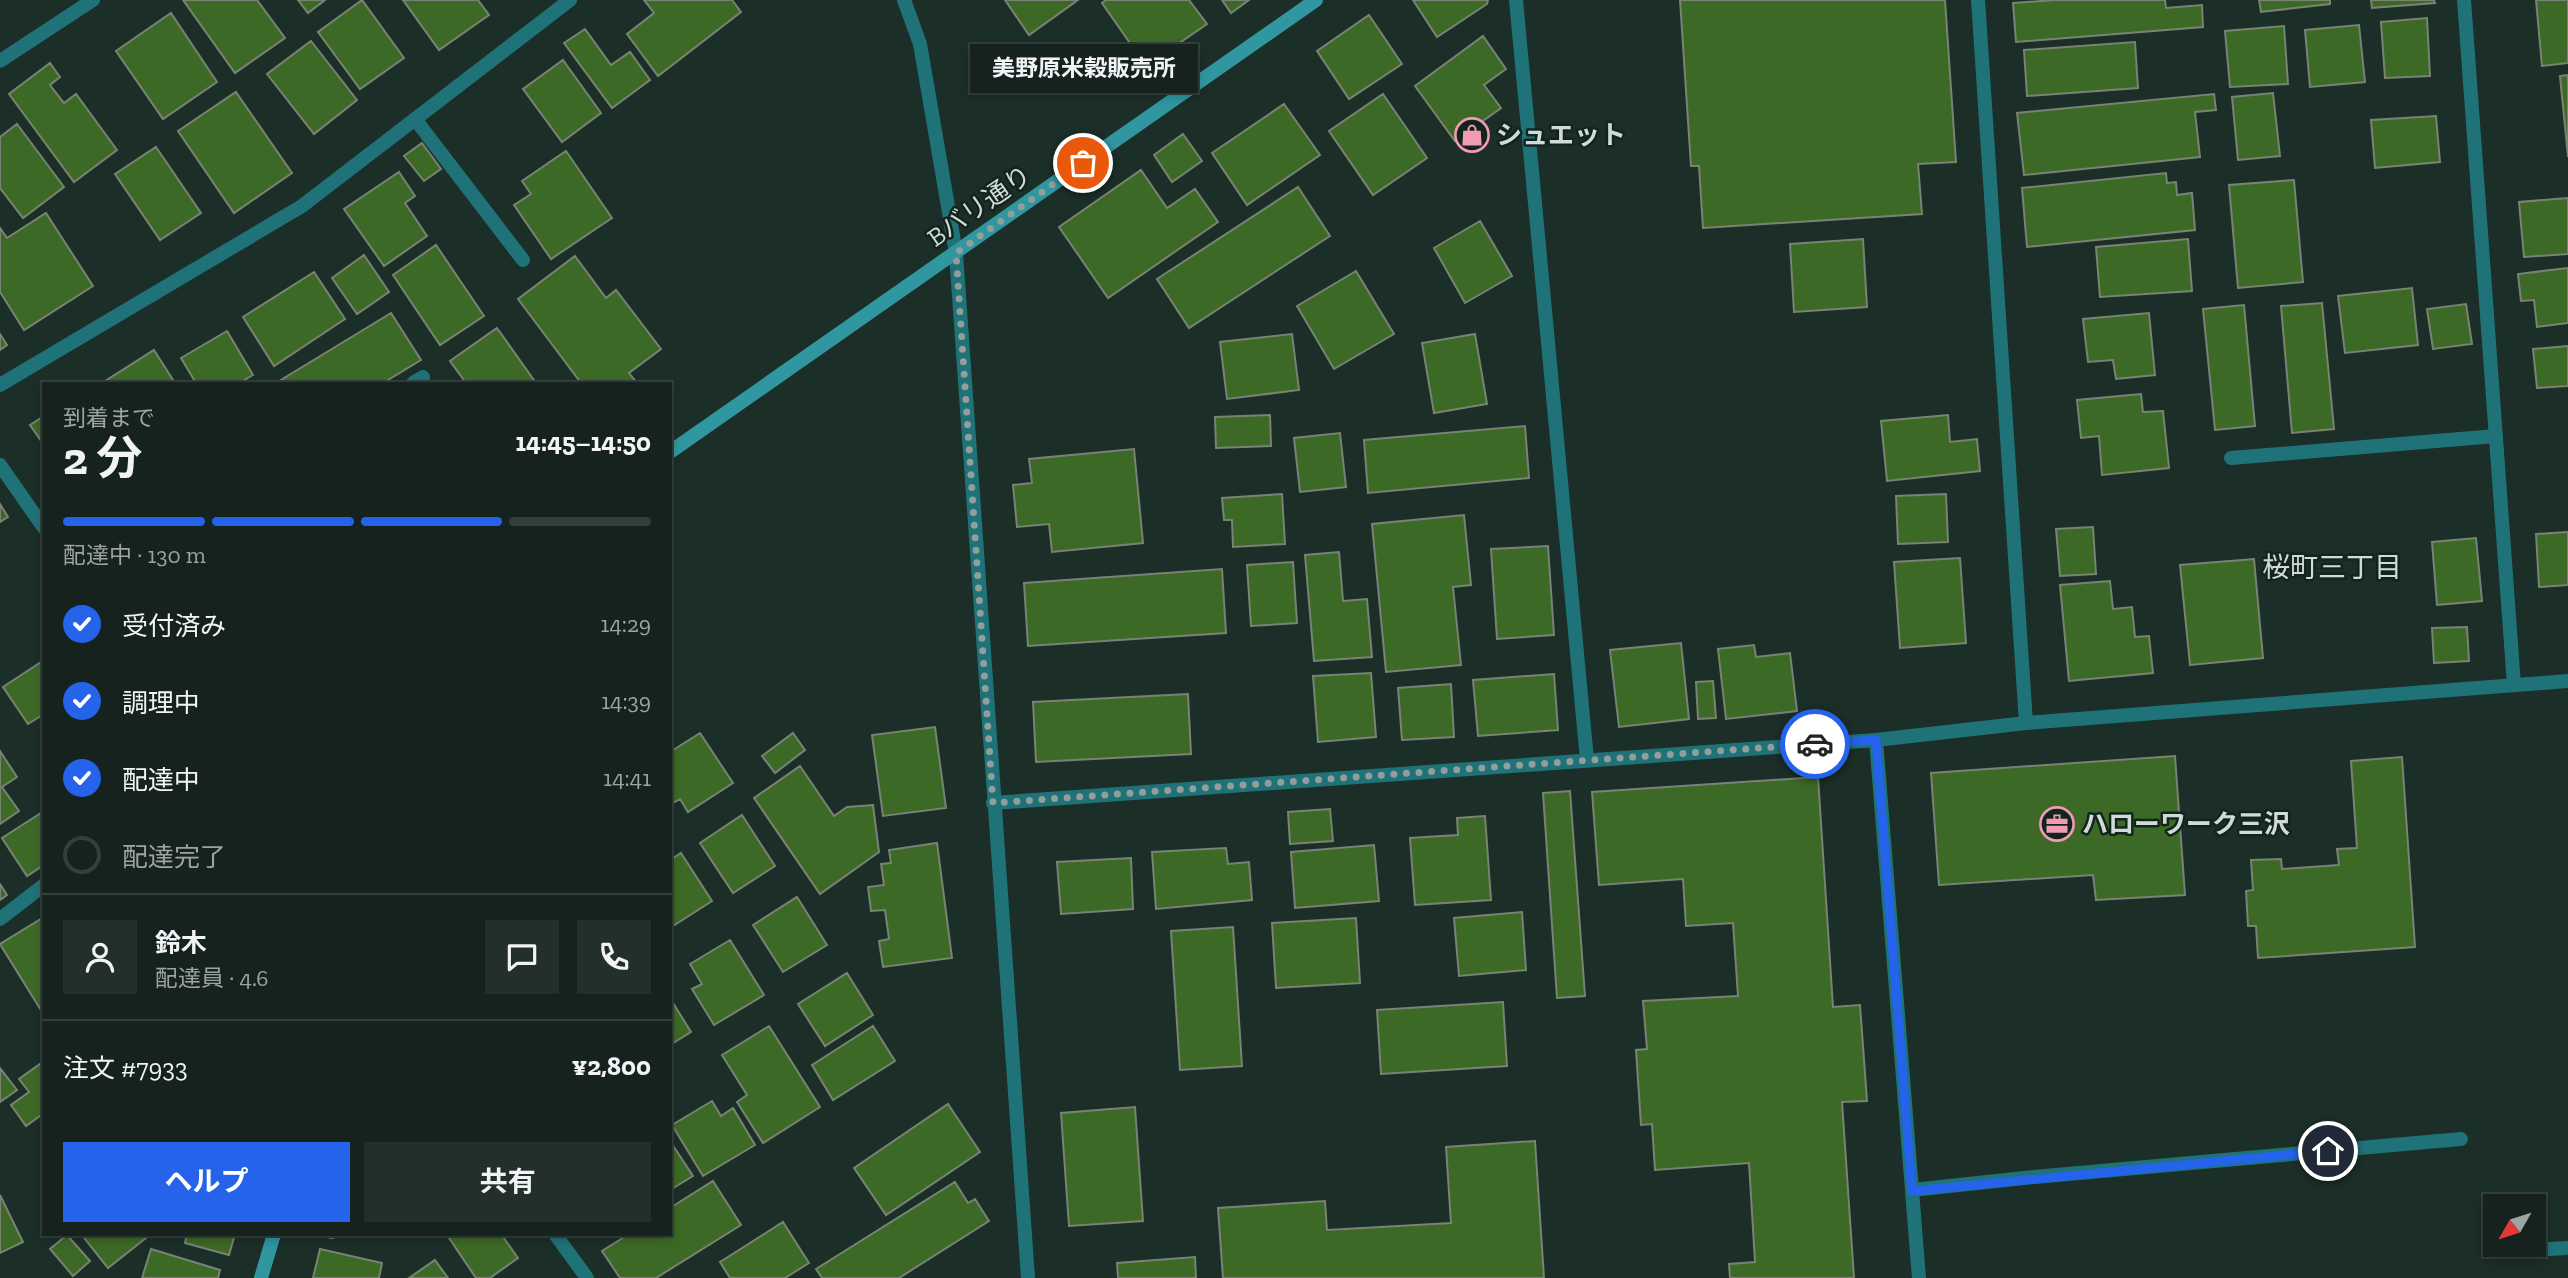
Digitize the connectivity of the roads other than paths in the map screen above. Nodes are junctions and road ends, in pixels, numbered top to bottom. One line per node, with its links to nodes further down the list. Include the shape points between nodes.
1 (93, 0): 8 (street)
2 (570, 0): 9 (street)
3 (904, 0): 10 (street, via 920,44)
4 (1316, 0): 10 (street, Bバリ通り)
5 (1516, 0): 22 (street)
6 (1978, 0): 20 (street)
7 (2464, 0): 13 (street)
8 (0, 61)
9 (415, 119): 11 (street); 12 (street, via 302,206)
10 (956, 253): 14 (street, Bバリ通り); 23 (street)
11 (523, 260)
12 (0, 385)
13 (2496, 436): 15 (street); 19 (street)
14 (672, 451)
15 (2231, 458)
16 (0, 465): 17 (street)
17 (42, 525)
18 (2568, 681): 19 (street)
19 (2514, 685): 20 (street)
20 (2026, 723): 21 (street)
21 (1876, 740): 22 (street); 27 (street)
22 (1587, 760): 23 (street)
23 (993, 803): 34 (street)
24 (42, 887): 25 (street)
25 (0, 919)
26 (2461, 1139): 27 (street)
27 (1912, 1191): 35 (street)
28 (273, 1236): 32 (street)
29 (556, 1236): 33 (street)
30 (2568, 1248): 31 (street)
31 (2546, 1249)
32 (261, 1278)
33 (587, 1278)
34 (1028, 1278)
35 (1919, 1278)

